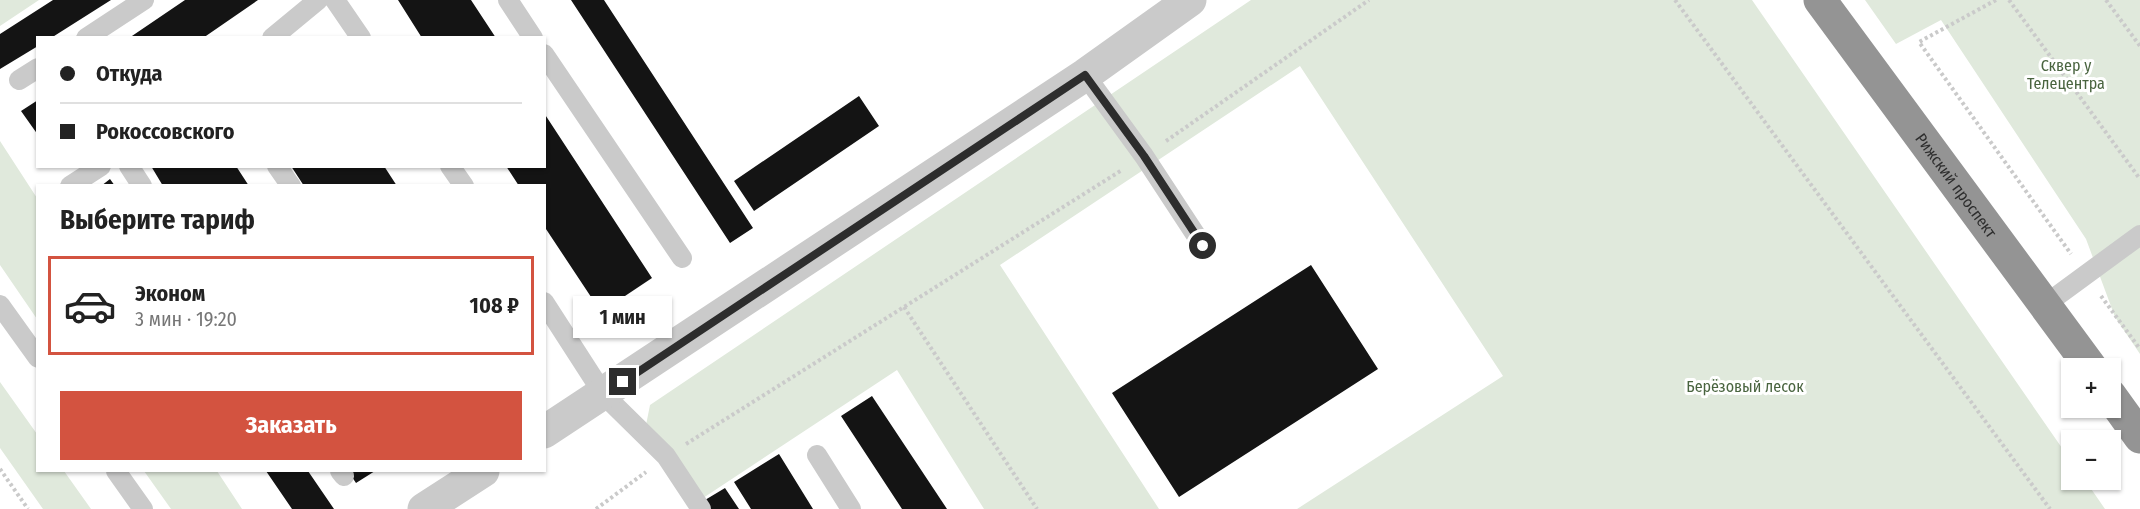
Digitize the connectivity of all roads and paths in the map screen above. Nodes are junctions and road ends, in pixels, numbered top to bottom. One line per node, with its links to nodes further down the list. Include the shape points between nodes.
1 (144, 0): 12 (lane)
2 (318, 0): 13 (lane)
3 (335, 0): 14 (lane)
4 (508, 0): 15 (lane)
5 (1190, 0): 19 (street)
6 (1369, 0): 21 (path)
7 (1675, 0): 58 (path)
8 (1820, 0): 35 (highway, Рижский проспект)
9 (1996, 0): 34 (path, via 1919,42)
10 (2009, 0): 26 (path)
11 (2106, 0): 16 (path)
12 (89, 36)
13 (274, 36)
14 (360, 36)
15 (532, 36)
16 (2140, 46)
17 (546, 57): 33 (lane)
18 (36, 69): 20 (lane)
19 (1085, 75): 21 (lane); 42 (street)
20 (19, 80)
21 (1144, 156): 32 (lane); 38 (path)
22 (98, 168): 27 (lane)
23 (130, 168): 28 (lane)
24 (278, 168): 29 (lane)
25 (451, 168): 30 (lane)
26 (2140, 179)
27 (73, 184)
28 (141, 184)
29 (290, 184)
30 (463, 184)
31 (2140, 235): 34 (lane)
32 (1203, 246)
33 (682, 258)
34 (2085, 275): 35 (lane); 39 (path)
35 (2046, 304): 41 (highway, Рижский проспект)
36 (0, 305): 40 (lane)
37 (546, 305): 42 (lane)
38 (904, 307): 47 (path); 57 (path)
39 (2140, 349)
40 (36, 355)
41 (2084, 358)
42 (604, 394): 44 (street); 47 (lane)
43 (2121, 410): 45 (highway)
44 (546, 431)
45 (2140, 437)
46 (817, 455): 56 (lane)
47 (666, 456): 54 (path); 55 (lane)
48 (0, 469): 51 (path)
49 (117, 472): 52 (lane)
50 (481, 472): 53 (street)
51 (28, 509)
52 (143, 509)
53 (424, 509)
54 (596, 509)
55 (701, 509)
56 (851, 509)
57 (1037, 509)
58 (2050, 509)

